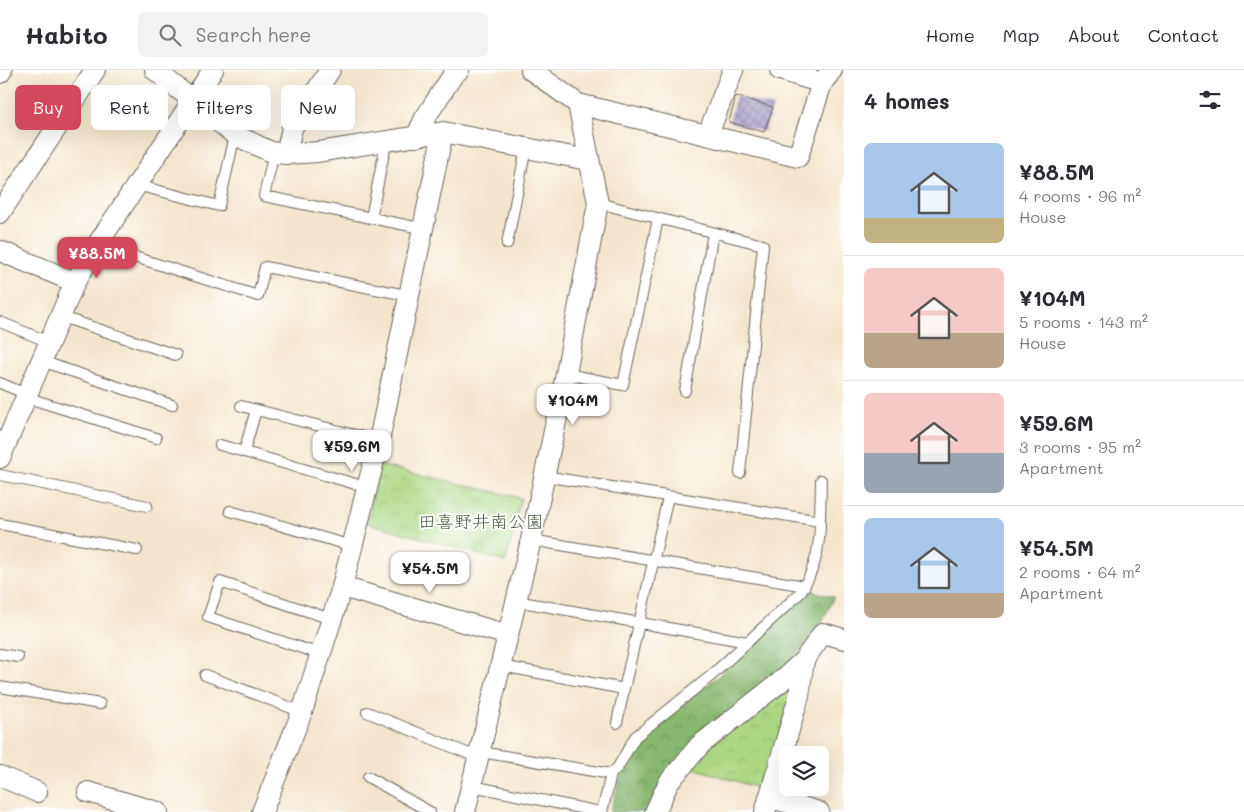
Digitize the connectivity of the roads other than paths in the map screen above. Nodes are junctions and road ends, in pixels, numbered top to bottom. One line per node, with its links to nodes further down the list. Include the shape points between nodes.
1 (94, 70): 25 (street)
2 (156, 70): 11 (street)
3 (213, 70): 10 (street)
4 (330, 70): 21 (street, via 292,128)
5 (459, 70): 18 (street, via 424,118)
6 (531, 70): 12 (street)
7 (732, 70): 16 (street)
8 (780, 70): 9 (street)
9 (827, 76): 16 (street, via 798,157)
10 (203, 85)
11 (178, 88)
12 (578, 104): 16 (street); 22 (street)
13 (178, 122): 23 (street)
14 (229, 130): 17 (street)
15 (443, 132): 18 (street); 20 (street); 28 (street)
16 (708, 134)
17 (235, 135): 21 (street); 23 (lane, via 219,206)
18 (416, 137): 19 (street)
19 (386, 143): 21 (street); 26 (lane)
20 (526, 148): 22 (street); 30 (lane)
21 (280, 153): 26 (lane, via 264,196)
22 (588, 160): 24 (street)
23 (136, 185): 31 (street)
24 (598, 203): 27 (lane); 40 (street)
25 (0, 213)
26 (371, 218): 28 (lane)
27 (658, 219): 29 (lane); 40 (lane, via 623,386)
28 (425, 229): 34 (street)
29 (714, 233): 42 (lane); 52 (lane, via 763,244)
30 (506, 244)
31 (96, 246): 33 (street); 34 (lane, via 258,296 265,267)
32 (0, 251): 33 (street)
33 (75, 282): 35 (street)
34 (410, 296): 48 (street)
35 (59, 316): 37 (street); 38 (lane)
36 (0, 322): 37 (lane)
37 (49, 342): 39 (street)
38 (176, 355)
39 (41, 361): 43 (street); 44 (lane)
40 (566, 374): 54 (street)
41 (0, 383): 43 (lane)
42 (685, 391)
43 (25, 396): 47 (lane); 50 (street)
44 (172, 405)
45 (241, 406): 46 (lane)
46 (256, 410): 48 (lane); 51 (lane)
47 (156, 438)
48 (378, 442): 56 (street)
49 (220, 445): 51 (lane)
50 (2, 447)
51 (244, 452): 56 (lane)
52 (740, 473)
53 (0, 474): 58 (lane)
54 (544, 476): 57 (lane); 62 (street)
55 (821, 480): 60 (lane)
56 (366, 486): 63 (street)
57 (668, 497): 60 (lane); 65 (lane)
58 (147, 506)
59 (230, 511): 63 (lane)
60 (820, 521): 66 (lane, via 820,548)
61 (0, 524): 64 (lane)
62 (531, 540): 65 (lane); 68 (street)
63 (352, 546): 67 (street)
64 (137, 550)
65 (654, 559): 66 (lane); 70 (lane)
66 (805, 586): 73 (lane)
67 (342, 587): 69 (street); 71 (street)
68 (516, 601): 70 (lane); 71 (street)
69 (331, 619): 75 (street); 75 (lane, via 220,582 208,617)
70 (640, 623): 73 (lane); 81 (lane)
71 (508, 635): 78 (street)
72 (844, 639): 77 (street, via 823,633)
73 (748, 642): 87 (lane, via 641,731)
74 (0, 654): 76 (lane)
75 (320, 654): 83 (street)
76 (18, 657)
77 (804, 660): 93 (street, via 799,696); 99 (street, via 700,745 670,782)
78 (501, 666): 81 (lane); 86 (street)
79 (204, 675): 83 (lane)
80 (0, 687): 82 (lane)
81 (624, 689): 85 (lane)
82 (100, 704)
83 (302, 712): 95 (street)
84 (367, 712): 86 (lane)
85 (617, 723)
86 (480, 755): 87 (lane); 90 (street)
87 (611, 774): 98 (lane)
88 (0, 776): 91 (street)
89 (368, 777): 96 (lane)
90 (472, 786): 97 (street); 98 (lane)
91 (37, 792)
92 (88, 792): 94 (street)
93 (767, 804): 100 (street)
94 (158, 812)
95 (262, 812)
96 (430, 812)
97 (465, 812)
98 (601, 812)
99 (655, 812)
100 (820, 812)

